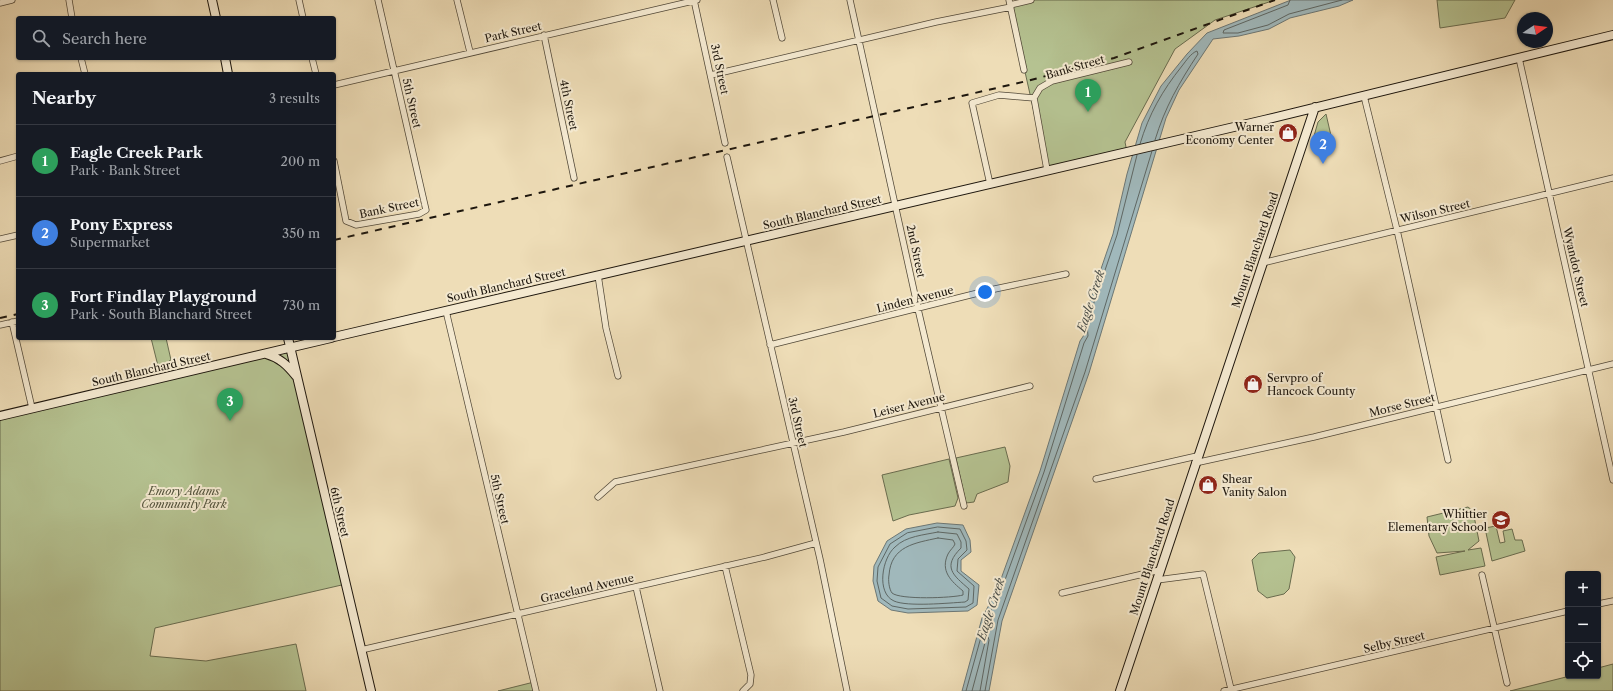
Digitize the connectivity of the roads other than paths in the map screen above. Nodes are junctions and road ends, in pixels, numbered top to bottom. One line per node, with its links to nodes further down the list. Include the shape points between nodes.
1 (12, 0): 11 (street)
2 (69, 0): 13 (street)
3 (212, 0): 14 (street)
4 (299, 0): 15 (street)
5 (378, 0): 26 (street, 5th Street)
6 (457, 0): 20 (street)
7 (695, 0): 16 (street, Park Street); 31 (street, 3rd Street)
8 (773, 0): 18 (street)
9 (850, 0): 19 (street, 2nd Street)
10 (1031, 0): 12 (street)
11 (0, 3)
12 (1010, 4): 19 (street); 27 (street)
13 (72, 16)
14 (216, 16)
15 (303, 16)
16 (544, 35): 20 (street, Park Street); 42 (street, 4th Street)
17 (1613, 35): 21 (street)
18 (782, 38)
19 (859, 41): 31 (street); 46 (street, 2nd Street)
20 (470, 52): 26 (street, Park Street)
21 (1519, 58): 33 (street); 45 (street, Wyandot Street)
22 (82, 60): 28 (street)
23 (225, 60): 29 (street)
24 (312, 60): 30 (street)
25 (1129, 62): 34 (street, Bank Street, via 1052,82 1040,88)
26 (394, 70): 32 (street, Park Street); 47 (street, 5th Street)
27 (1024, 70)
28 (84, 72)
29 (228, 72)
30 (316, 72)
31 (711, 75): 36 (street, 3rd Street)
32 (336, 84)
33 (1364, 96): 35 (street); 48 (street)
34 (1034, 98): 40 (street); 44 (street, via 999,95 972,103)
35 (1315, 107): 40 (street, South Blanchard Street); 52 (street, Mount Blanchard Road)
36 (725, 143)
37 (16, 156): 39 (street)
38 (728, 157): 51 (street, 3rd Street)
39 (0, 160)
40 (1047, 170): 44 (street, South Blanchard Street)
41 (336, 171): 47 (street, Bank Street, via 346,221 356,226 419,214)
42 (574, 178)
43 (1613, 178): 45 (street, Wilson Street)
44 (990, 184): 46 (street, South Blanchard Street)
45 (1549, 194): 48 (street, Wilson Street); 67 (street, Wyandot Street)
46 (896, 206): 51 (street, South Blanchard Street); 55 (street, 2nd Street)
47 (426, 210)
48 (1397, 230): 52 (street, Wilson Street); 71 (street)
49 (16, 235): 50 (street)
50 (0, 239)
51 (747, 241): 54 (street, South Blanchard Street); 63 (street, 3rd Street)
52 (1262, 263): 76 (street, Mount Blanchard Road)
53 (1066, 274): 55 (street, Linden Avenue)
54 (598, 275): 56 (street, South Blanchard Street); 68 (street, via 606,328)
55 (918, 309): 63 (street, Linden Avenue); 73 (street, 2nd Street)
56 (446, 311): 59 (street, South Blanchard Street); 92 (street, 5th Street)
57 (15, 321): 58 (street)
58 (0, 325)
59 (336, 337)
60 (19, 340): 72 (street)
61 (288, 340): 64 (street, 6th Street)
62 (322, 340): 64 (street, South Blanchard Street)
63 (770, 346): 75 (street, 3rd Street)
64 (290, 347): 65 (street, South Blanchard Street); 69 (street, 6th Street)
65 (263, 354): 69 (street, via 283,362); 72 (street, South Blanchard Street)
66 (1613, 364): 67 (street, Morse Street)
67 (1589, 370): 71 (street, Morse Street); 79 (street, Wyandot Street)
68 (618, 376)
69 (298, 378): 94 (street, 6th Street)
70 (1030, 386): 73 (street, Leiser Avenue)
71 (1438, 407): 76 (street, Morse Street); 77 (street)
72 (32, 408): 74 (street, South Blanchard Street)
73 (941, 408): 75 (street, Leiser Avenue); 81 (street, 2nd Street)
74 (0, 416)
75 (792, 443): 80 (street, Leiser Avenue, via 615,482); 82 (street, 3rd Street)
76 (1196, 460): 78 (street); 84 (street, Mount Blanchard Road)
77 (1448, 460)
78 (1096, 479)
79 (1613, 480)
80 (598, 497)
81 (964, 506)
82 (816, 543): 83 (street, Graceland Avenue); 101 (street, 3rd Street)
83 (726, 566): 87 (street, Graceland Avenue); 97 (street, via 751,675 750,684)
84 (1160, 570): 86 (street, Mount Blanchard Road); 88 (street)
85 (1482, 575): 93 (street)
86 (1157, 580): 96 (street, via 1203,574); 102 (street, Mount Blanchard Road)
87 (636, 587): 92 (street, Graceland Avenue); 100 (street)
88 (1062, 593)
89 (1613, 601): 90 (street)
90 (1601, 603)
91 (1565, 612): 93 (street, Selby Street)
92 (517, 614): 94 (street, Graceland Avenue); 99 (street, 5th Street)
93 (1495, 628): 95 (street); 96 (street, Selby Street)
94 (361, 650): 98 (street, 6th Street)
95 (1507, 683)
96 (1231, 689): 103 (street, Selby Street)
97 (744, 690)
98 (370, 691)
99 (536, 691)
100 (660, 691)
101 (847, 691)
102 (1120, 691)
103 (1224, 691)

